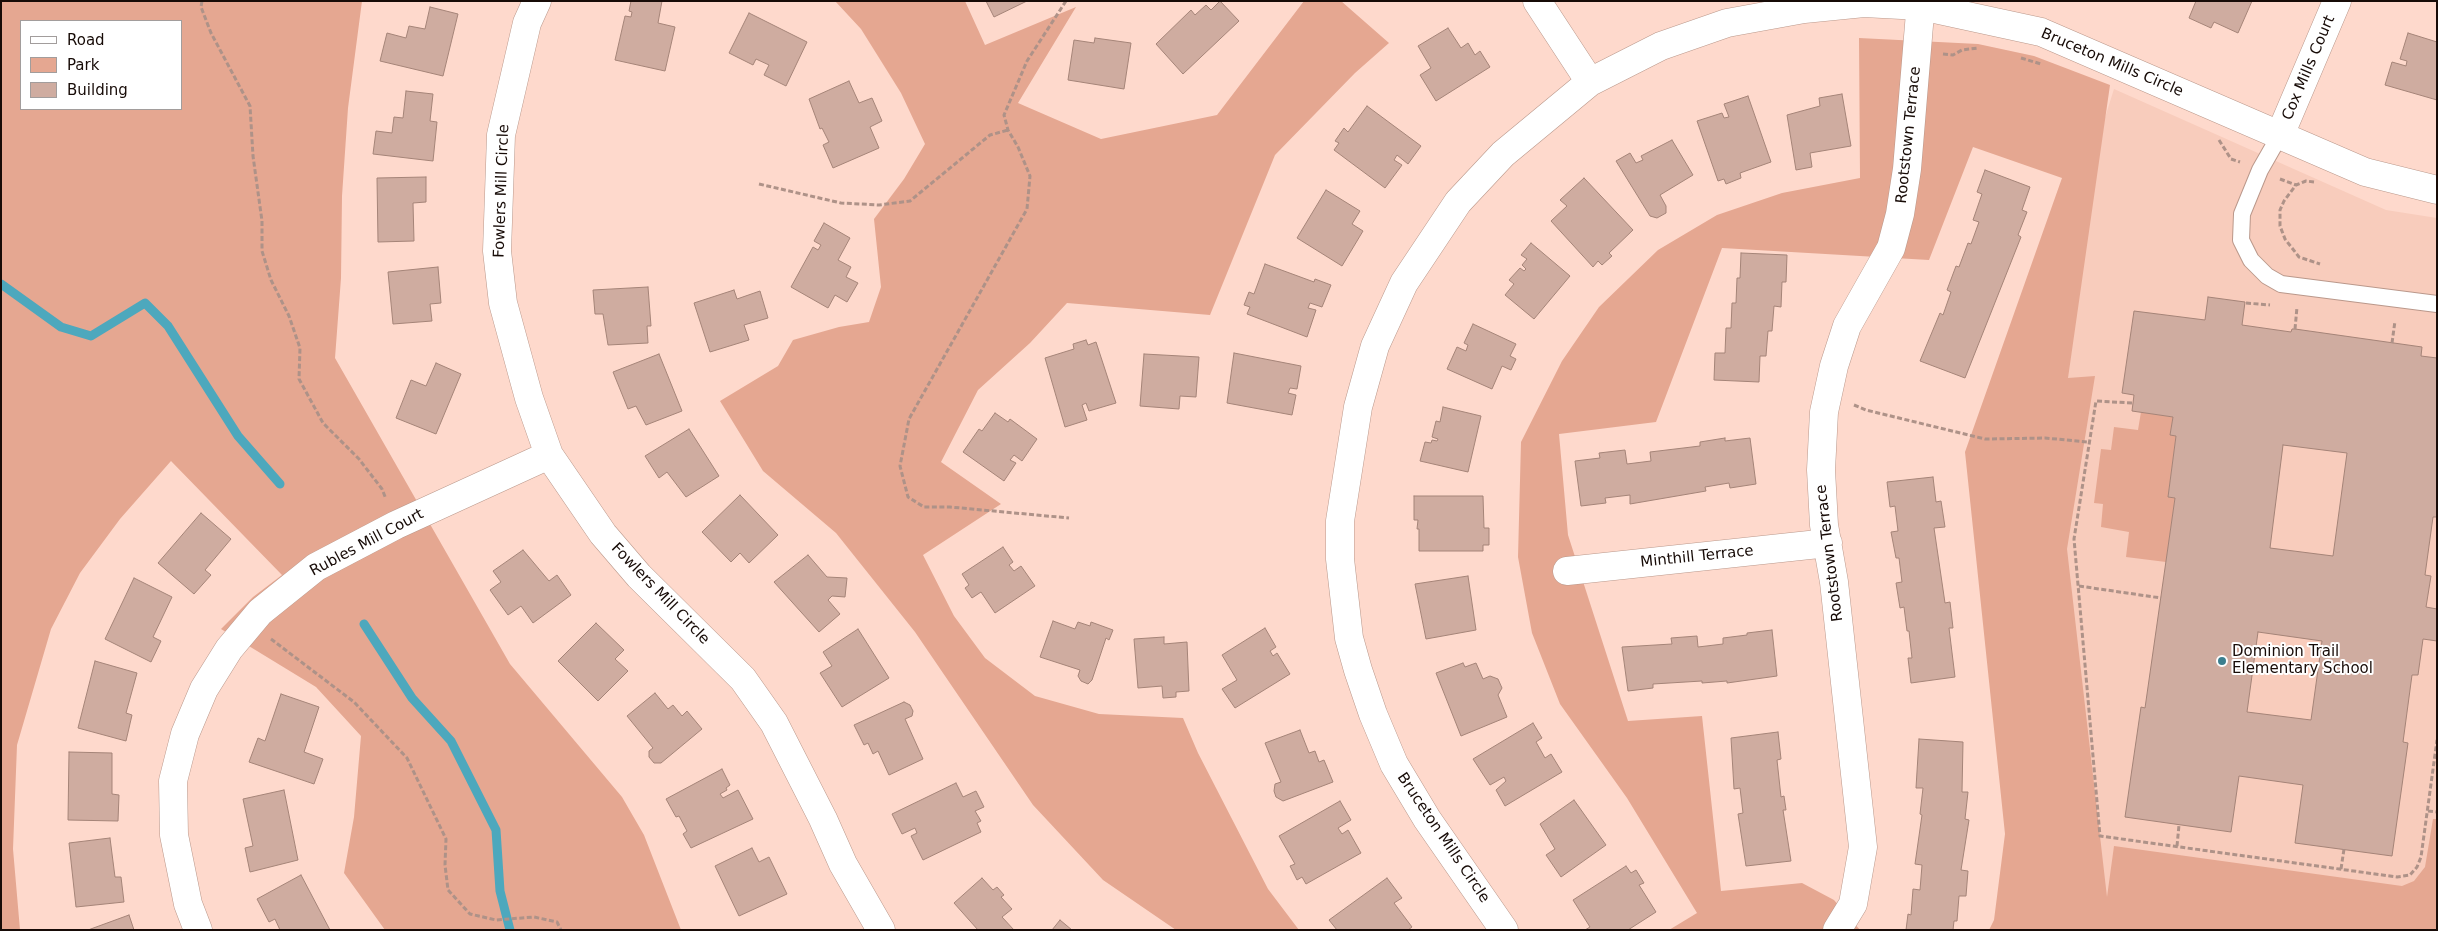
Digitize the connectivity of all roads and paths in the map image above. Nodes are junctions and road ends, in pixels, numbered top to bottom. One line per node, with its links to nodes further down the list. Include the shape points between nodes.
1 (202, 1): 31 (path, via 210,33 250,106 262,250 270,280 289,316 300,348 299,379 323,423 382,490)
2 (537, 1): 29 (street, Fowlers Mill Circle, via 526,23 501,135 497,251 503,303 529,398)
3 (1066, 1): 12 (path, via 1027,61 1004,115)
4 (1537, 1): 11 (street)
5 (2337, 1): 13 (street, Cox Mills Court)
6 (1921, 4): 8 (street, Rootstown Terrace); 11 (street, Bruceton Mills Circle, via 1854,4 1727,23 1661,46); 13 (street, Bruceton Mills Circle, via 2040,32)
7 (1981, 48): 8 (path, via 1962,50 1953,55)
8 (1917, 51): 26 (street, Rootstown Terrace, via 1900,214 1891,248 1848,326)
9 (2014, 56): 10 (path)
10 (2045, 66)
11 (1590, 82): 47 (street, Bruceton Mills Circle, via 1503,154 1458,202 1404,283 1375,346 1358,407 1340,522 1340,559 1350,638 1373,714 1394,764 1427,819)
12 (1008, 130): 17 (path, via 990,135 910,201 879,205 841,204); 30 (path, via 1030,176 1027,209 909,419 900,466 908,497 924,507)
13 (2280, 135): 15 (lane); 19 (street, Bruceton Mills Circle, via 2364,172)
14 (2210, 136): 15 (path, via 2219,140 2231,159)
15 (2260, 170): 18 (path); 21 (lane, via 2242,214 2242,240 2251,260 2267,276 2281,284)
16 (2317, 182): 18 (path, via 2306,181)
17 (759, 184)
18 (2296, 185): 20 (path, via 2280,210 2280,226 2285,239 2299,257)
19 (2437, 190)
20 (2329, 266)
21 (2437, 304)
22 (2297, 307): 24 (path)
23 (2395, 321): 25 (path)
24 (2295, 329)
25 (2392, 343)
26 (1826, 399): 28 (path, via 1985,439 2045,438); 32 (street, Rootstown Terrace, via 1821,470)
27 (2132, 403): 28 (path, via 2096,401)
28 (2088, 442): 34 (path, via 2074,539)
29 (549, 455): 31 (street, Rubles Mill Court); 46 (street, Fowlers Mill Circle, via 603,534 639,576 743,679 774,723 824,819 843,864)
30 (1069, 518)
31 (396, 525): 36 (street, Rubles Mill Court, via 316,567 278,596)
32 (1828, 543): 33 (street, Minthill Terrace); 48 (street, Rootstown Terrace, via 1863,847 1853,904)
33 (1567, 571)
34 (2078, 586): 35 (path); 41 (path, via 2100,836)
35 (2160, 598)
36 (251, 624): 44 (street, Rubles Mill Court, via 229,649 204,689 185,734 173,781 174,835 188,904); 45 (path, via 354,702 407,758 446,839 448,890 470,914 496,920 534,917 557,922)
37 (2437, 740): 38 (path)
38 (2428, 811): 39 (path); 43 (path, via 2421,857 2410,874 2397,877)
39 (2437, 812)
40 (2179, 824): 41 (path)
41 (2177, 846): 43 (path)
42 (2344, 849): 43 (path)
43 (2341, 869)
44 (198, 930)
45 (561, 930)
46 (881, 930)
47 (1504, 930)
48 (1836, 930)

